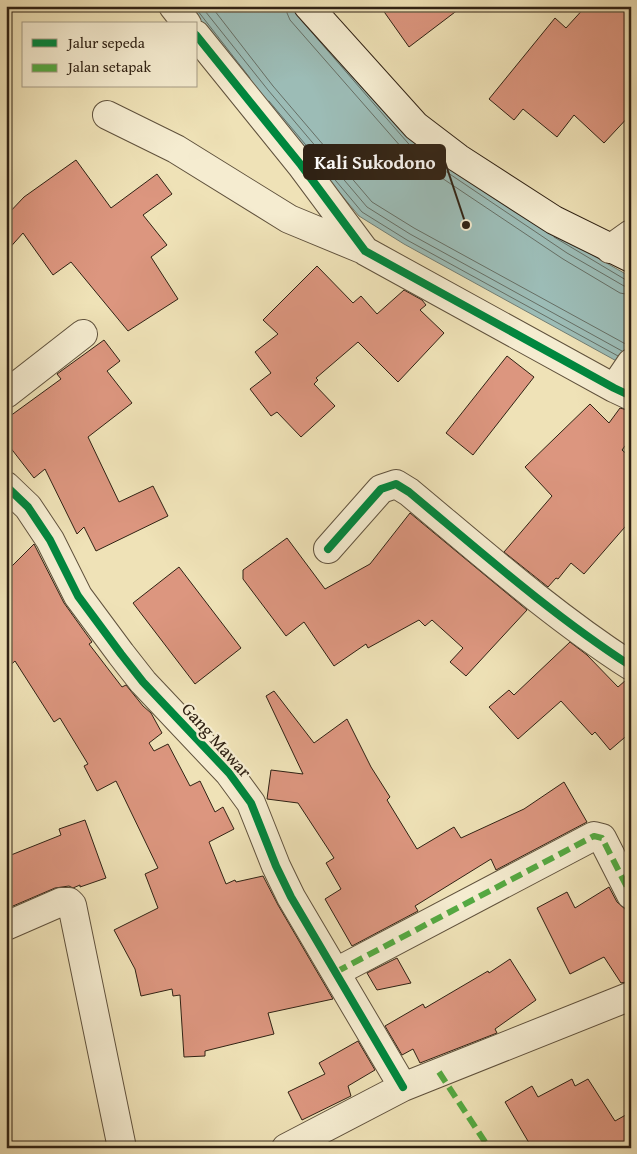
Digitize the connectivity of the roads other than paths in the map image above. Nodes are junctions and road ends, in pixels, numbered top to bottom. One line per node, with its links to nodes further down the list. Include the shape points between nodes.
1 (173, 6): 3 (street)
2 (308, 6): 6 (street, via 416,126 458,158 554,220)
3 (185, 22)
4 (198, 37): 7 (street)
5 (107, 115): 7 (street, via 176,149 289,219)
6 (624, 247)
7 (365, 250): 9 (street)
8 (83, 334): 10 (street)
9 (624, 381)
10 (6, 394)
11 (6, 486): 16 (street, Gang Mawar, via 28,507 50,540 78,596 121,654 143,682 229,773 251,803 291,897)
12 (328, 549): 13 (street, via 381,489 396,484 521,586)
13 (631, 666)
14 (631, 895): 16 (street, via 602,838 594,836)
15 (6, 926): 19 (street, via 61,902 72,905)
16 (336, 972): 18 (street, Gang Mawar)
17 (631, 996): 18 (street)
18 (403, 1087): 20 (street)
19 (122, 1148)
20 (286, 1148)

